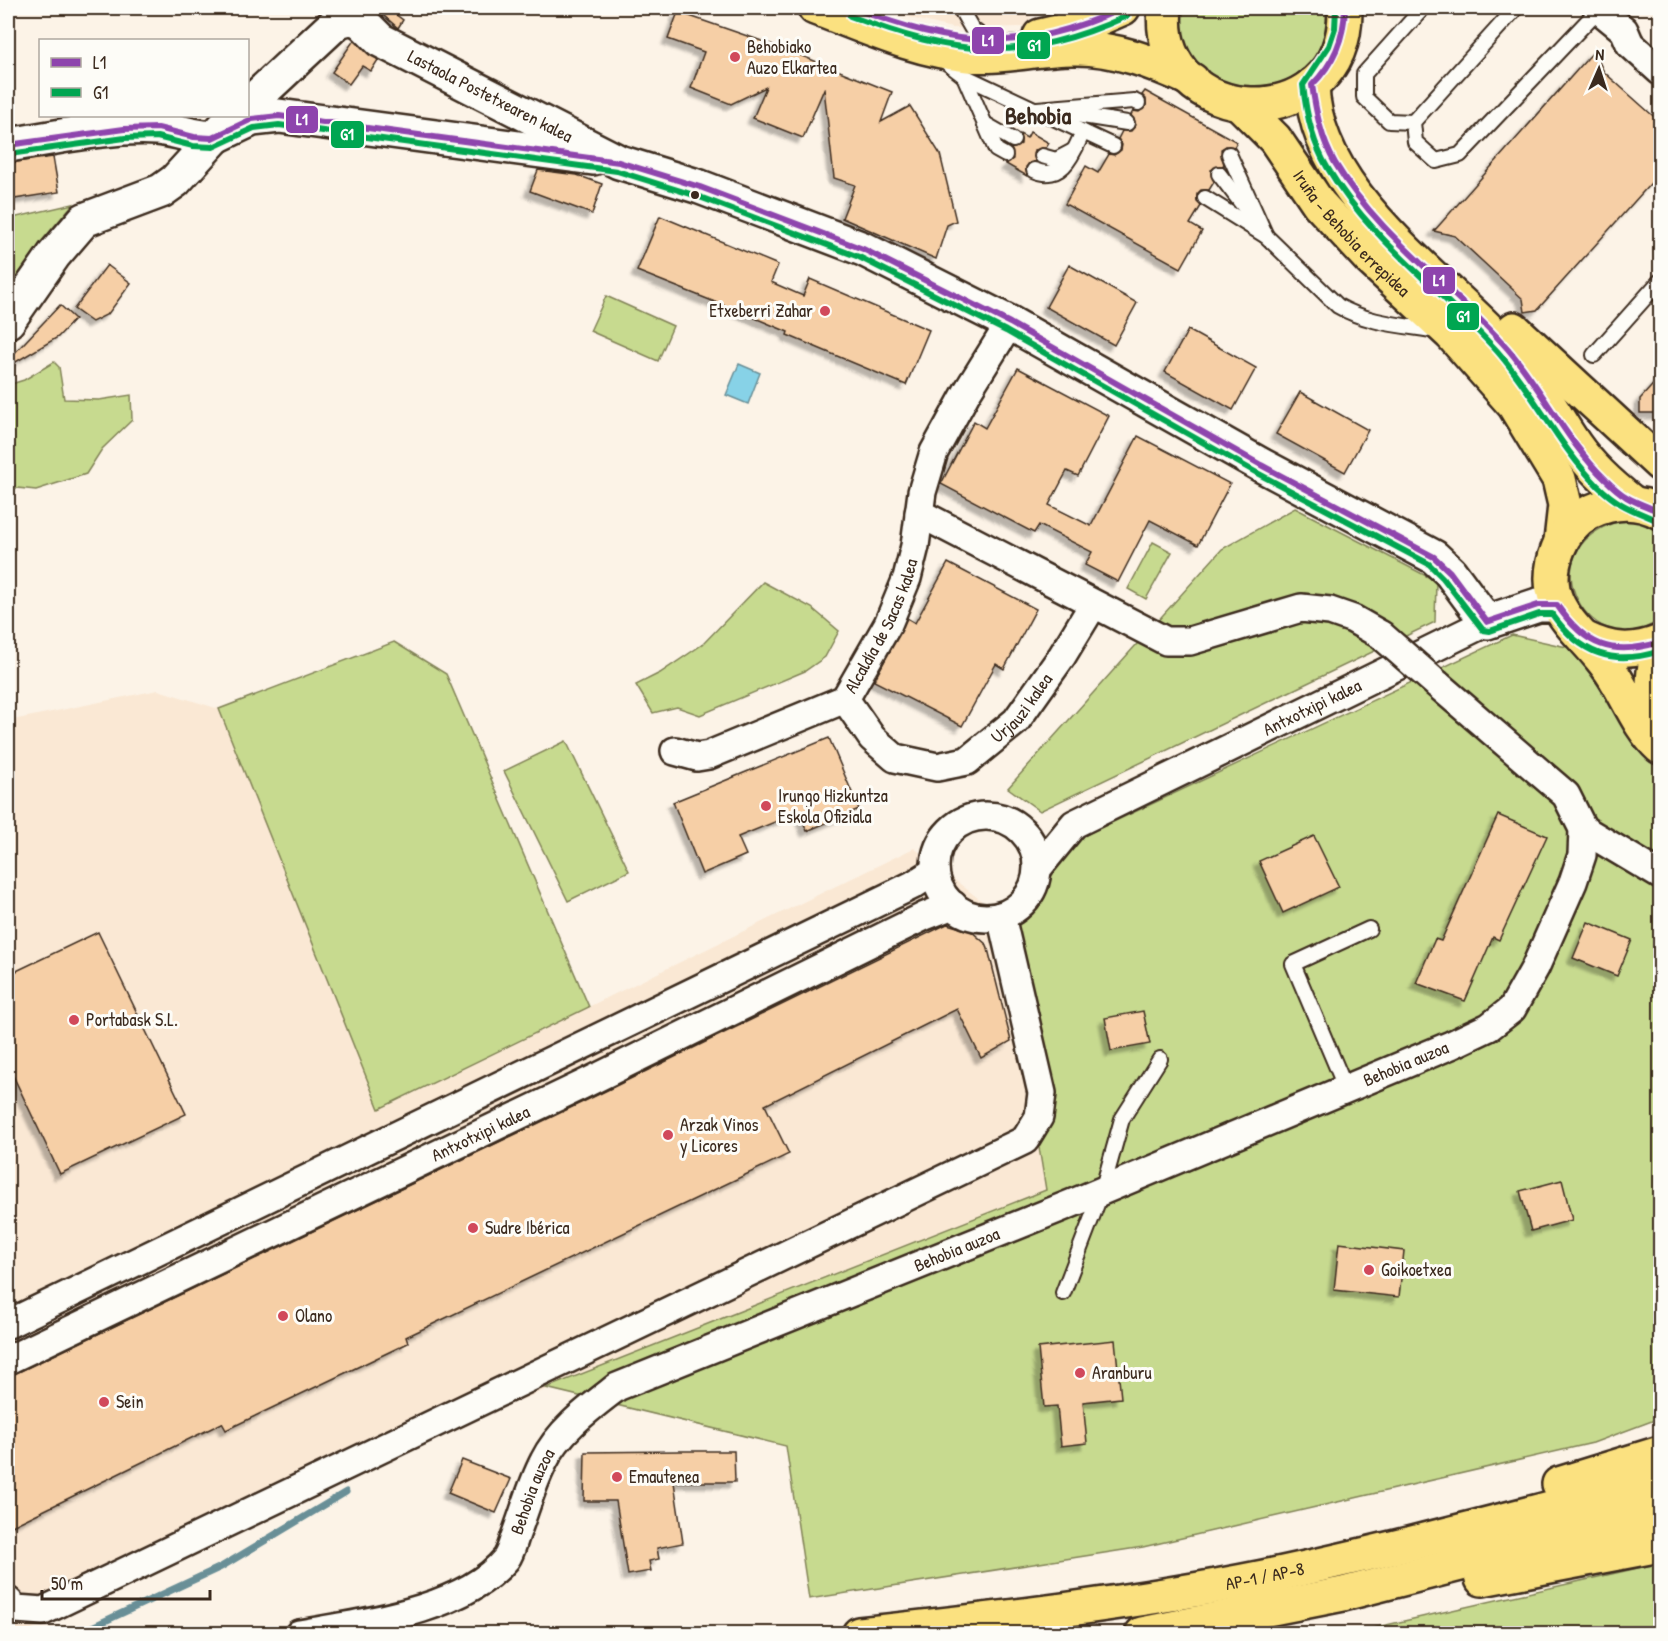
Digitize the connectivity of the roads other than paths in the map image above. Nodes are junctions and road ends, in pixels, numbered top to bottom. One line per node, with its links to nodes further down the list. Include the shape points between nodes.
1 (814, 8): 14 (main road)
2 (853, 8): 13 (main road, via 939,36)
3 (960, 8): 13 (lane, via 972,29)
4 (1123, 8): 10 (main road)
5 (1165, 8): 18 (main road, via 1169,43)
6 (1423, 8): 25 (lane, via 1364,74 1364,97 1389,121)
7 (1516, 8): 25 (lane)
8 (1599, 8): 12 (street); 25 (lane, via 1460,155 1437,161 1415,142)
9 (357, 14): 21 (street, via 338,21); 37 (street, Lastaola Postetxearen kalea, via 380,40)
10 (1080, 14): 13 (main road, via 1052,34)
11 (1348, 16): 19 (main road, via 1332,62)
12 (1624, 30): 15 (street, via 1639,33); 16 (street, via 1630,44)
13 (988, 41)
14 (927, 48): 17 (lane); 18 (main road, via 990,56 1090,48 1150,63)
15 (1660, 51)
16 (1660, 71)
17 (964, 76): 23 (lane); 27 (lane)
18 (1192, 80): 22 (main road, via 1206,92)
19 (1312, 85): 22 (main road, via 1279,102); 38 (main road, Iruña - Behobia errepidea, via 1318,128)
20 (1138, 103): 23 (lane)
21 (249, 104)
22 (1240, 105): 46 (main road, Iruña - Behobia errepidea, via 1275,139 1319,204 1371,260)
23 (1035, 109): 26 (lane); 28 (lane)
24 (235, 117): 29 (street)
25 (1413, 122)
26 (1127, 123)
27 (985, 124): 30 (lane); 34 (lane, via 996,150)
28 (1083, 132): 32 (lane); 33 (lane)
29 (212, 138): 31 (street, via 158,128 124,129); 37 (street, via 252,118 279,116); 44 (street, via 175,181 161,191 84,220)
30 (1013, 140)
31 (8, 145)
32 (1113, 146)
33 (1075, 148): 36 (lane, via 1056,160); 39 (lane, via 1068,164 1061,169 1045,174)
34 (1005, 154)
35 (1230, 154): 42 (lane)
36 (1042, 156)
37 (619, 162): 45 (street, Lastaola Postetxearen kalea, via 700,187 863,249)
38 (1339, 168): 48 (main road, Iruña - Behobia errepidea); 49 (main road, Iruña - Behobia errepidea, via 1398,243 1507,349 1542,392 1588,462)
39 (1034, 170)
40 (1219, 174): 42 (lane)
41 (1205, 198): 42 (lane)
42 (1266, 236): 46 (lane, via 1338,306 1352,314)
43 (1660, 281): 47 (lane)
44 (8, 321)
45 (1010, 323): 50 (street, Alcaldía de Sacas kalea, via 934,452); 54 (street, Lastaola Postetxearen kalea, via 1261,465 1434,557)
46 (1451, 334): 51 (main road, Iruña - Behobia errepidea, via 1514,405 1549,460 1559,479 1565,505)
47 (1594, 355)
48 (1660, 464)
49 (1647, 507): 51 (main road, via 1616,503 1585,515)
50 (920, 513): 52 (street); 57 (street, Alcaldía de Sacas kalea, via 907,578 888,624)
51 (1561, 541): 53 (main road, via 1553,561 1552,583)
52 (1093, 604): 57 (street, Urjauzi kalea, via 1016,721 967,761 938,767 895,758 872,738); 63 (street, bridge, via 1166,641 1190,641 1301,608 1330,611 1353,619 1381,635 1566,795)
53 (1557, 604): 54 (street, Antxotxipi kalea, via 1538,605); 55 (main road, via 1568,623)
54 (1487, 622): 62 (street, Antxotxipi kalea)
55 (1584, 638): 56 (main road, via 1622,651); 59 (main road, via 1610,669)
56 (1660, 644): 58 (main road, via 1652,682)
57 (845, 699): 60 (street, Alcaldía de Sacas kalea, via 709,755 697,757)
58 (1660, 713)
59 (1660, 747)
60 (675, 751)
61 (1016, 824): 62 (street, Antxotxipi kalea); 64 (street, via 1036,850); 65 (street, via 984,815 954,826 937,852)
62 (1074, 824): 64 (street, Antxotxipi kalea)
63 (1583, 829): 66 (street); 71 (street, Behobia auzoa, via 1582,855 1573,882 1512,1009 1489,1027)
64 (1038, 868): 68 (street, via 1033,890 1021,905)
65 (935, 871): 67 (street, via 943,895); 74 (street, Antxotxipi kalea)
66 (1660, 875)
67 (953, 906): 68 (street, via 975,916); 75 (street, Antxotxipi kalea, via 925,916)
68 (1001, 916): 82 (street, via 1042,1093 1039,1117 1025,1140 43,1611 16,1609)
69 (1369, 929): 71 (lane, via 1293,964)
70 (1160, 1059): 72 (lane, via 1122,1119)
71 (1346, 1089): 72 (street, Behobia auzoa)
72 (1102, 1191): 73 (lane); 83 (street, Behobia auzoa, via 617,1387 574,1421 544,1460 508,1557 486,1578 417,1609)
73 (1063, 1293)
74 (8, 1324)
75 (8, 1360)
76 (1660, 1453): 80 (main road, via 1410,1529)
77 (1660, 1480): 80 (main road, AP-1 / AP-8)
78 (1660, 1513): 81 (main road, AP-1 / AP-8)
79 (1660, 1545): 81 (main road, via 1486,1579)
80 (1361, 1555): 84 (main road, AP-1 / AP-8, via 1166,1595)
81 (1343, 1594): 85 (main road, AP-1 / AP-8)
82 (8, 1601)
83 (299, 1634)
84 (860, 1634)
85 (1142, 1634)

